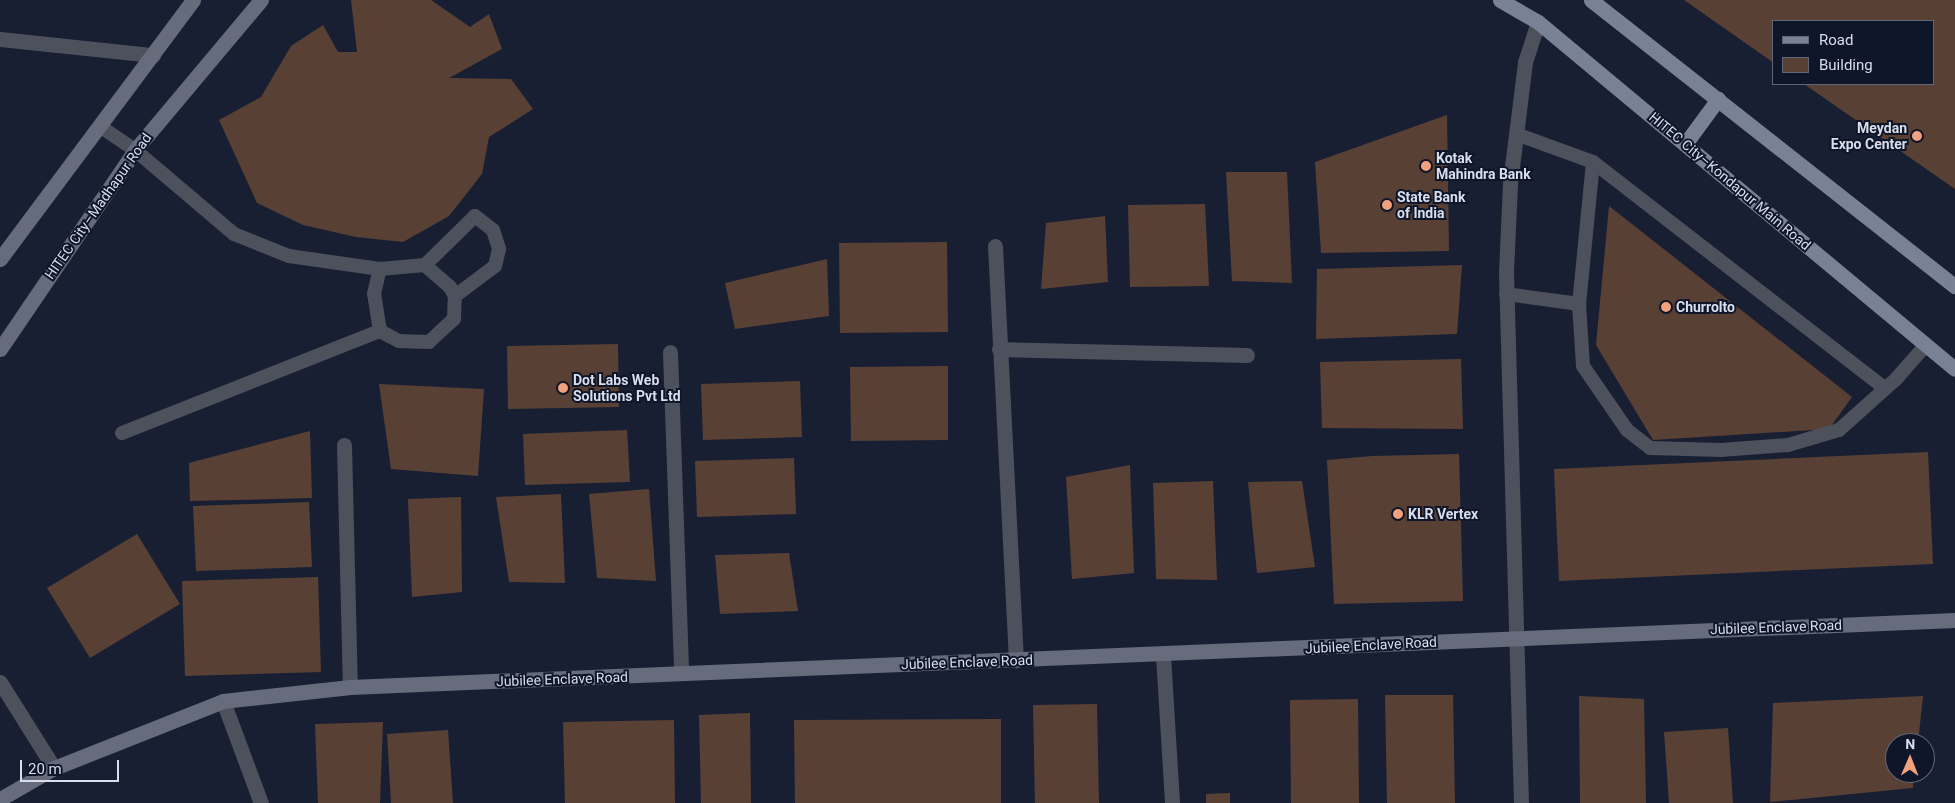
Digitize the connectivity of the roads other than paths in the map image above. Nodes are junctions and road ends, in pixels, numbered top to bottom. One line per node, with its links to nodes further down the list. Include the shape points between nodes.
1 (194, 0): 7 (street)
2 (261, 0): 12 (street, HITEC City–Madhapur Road)
3 (1500, 0): 5 (main road, HITEC City–Kondapur Main Road)
4 (1591, 0): 8 (main road)
5 (1538, 22): 10 (street, via 1526,62); 11 (main road, HITEC City–Kondapur Main Road)
6 (0, 39): 7 (street)
7 (152, 55): 9 (street)
8 (1718, 100): 11 (main road); 19 (main road)
9 (100, 127): 12 (lane); 15 (street)
10 (1516, 134): 13 (lane); 21 (street, via 1510,182)
11 (1685, 144): 25 (main road, HITEC City–Kondapur Main Road)
12 (135, 150): 17 (lane, via 234,234 289,256); 26 (street, HITEC City–Madhapur Road)
13 (1593, 162): 23 (lane); 31 (lane)
14 (995, 246): 27 (street)
15 (0, 259)
16 (425, 265): 17 (lane); 22 (lane, via 450,287); 22 (lane, via 475,216 493,230 499,249 495,266)
17 (380, 269): 24 (lane, via 374,294)
18 (1955, 269): 19 (main road)
19 (1936, 271): 20 (main road)
20 (1955, 286)
21 (1506, 294): 23 (lane); 35 (street)
22 (455, 296): 24 (lane, via 454,319 428,342 399,341)
23 (1579, 304): 31 (lane, via 1584,366 1627,430 1650,448 1721,450 1788,445 1839,430)
24 (380, 331): 32 (lane)
25 (1926, 345): 30 (main road, HITEC City–Kondapur Main Road); 31 (lane)
26 (0, 349)
27 (999, 349): 29 (street); 37 (street)
28 (670, 352): 38 (street)
29 (1247, 355)
30 (1955, 369)
31 (1884, 388)
32 (122, 432)
33 (344, 445): 40 (street)
34 (1955, 620): 35 (street, Jubilee Enclave Road)
35 (1516, 638): 36 (street, Jubilee Enclave Road); 46 (street)
36 (1164, 655): 37 (street, Jubilee Enclave Road); 45 (street)
37 (1016, 660): 38 (street, Jubilee Enclave Road)
38 (681, 674): 40 (street, Jubilee Enclave Road)
39 (0, 682): 42 (street)
40 (350, 687): 41 (street, Jubilee Enclave Road)
41 (223, 701): 42 (street, Jubilee Enclave Road); 44 (street)
42 (54, 768): 43 (street, Jubilee Enclave Road)
43 (0, 799)
44 (261, 803)
45 (1172, 803)
46 (1521, 803)

